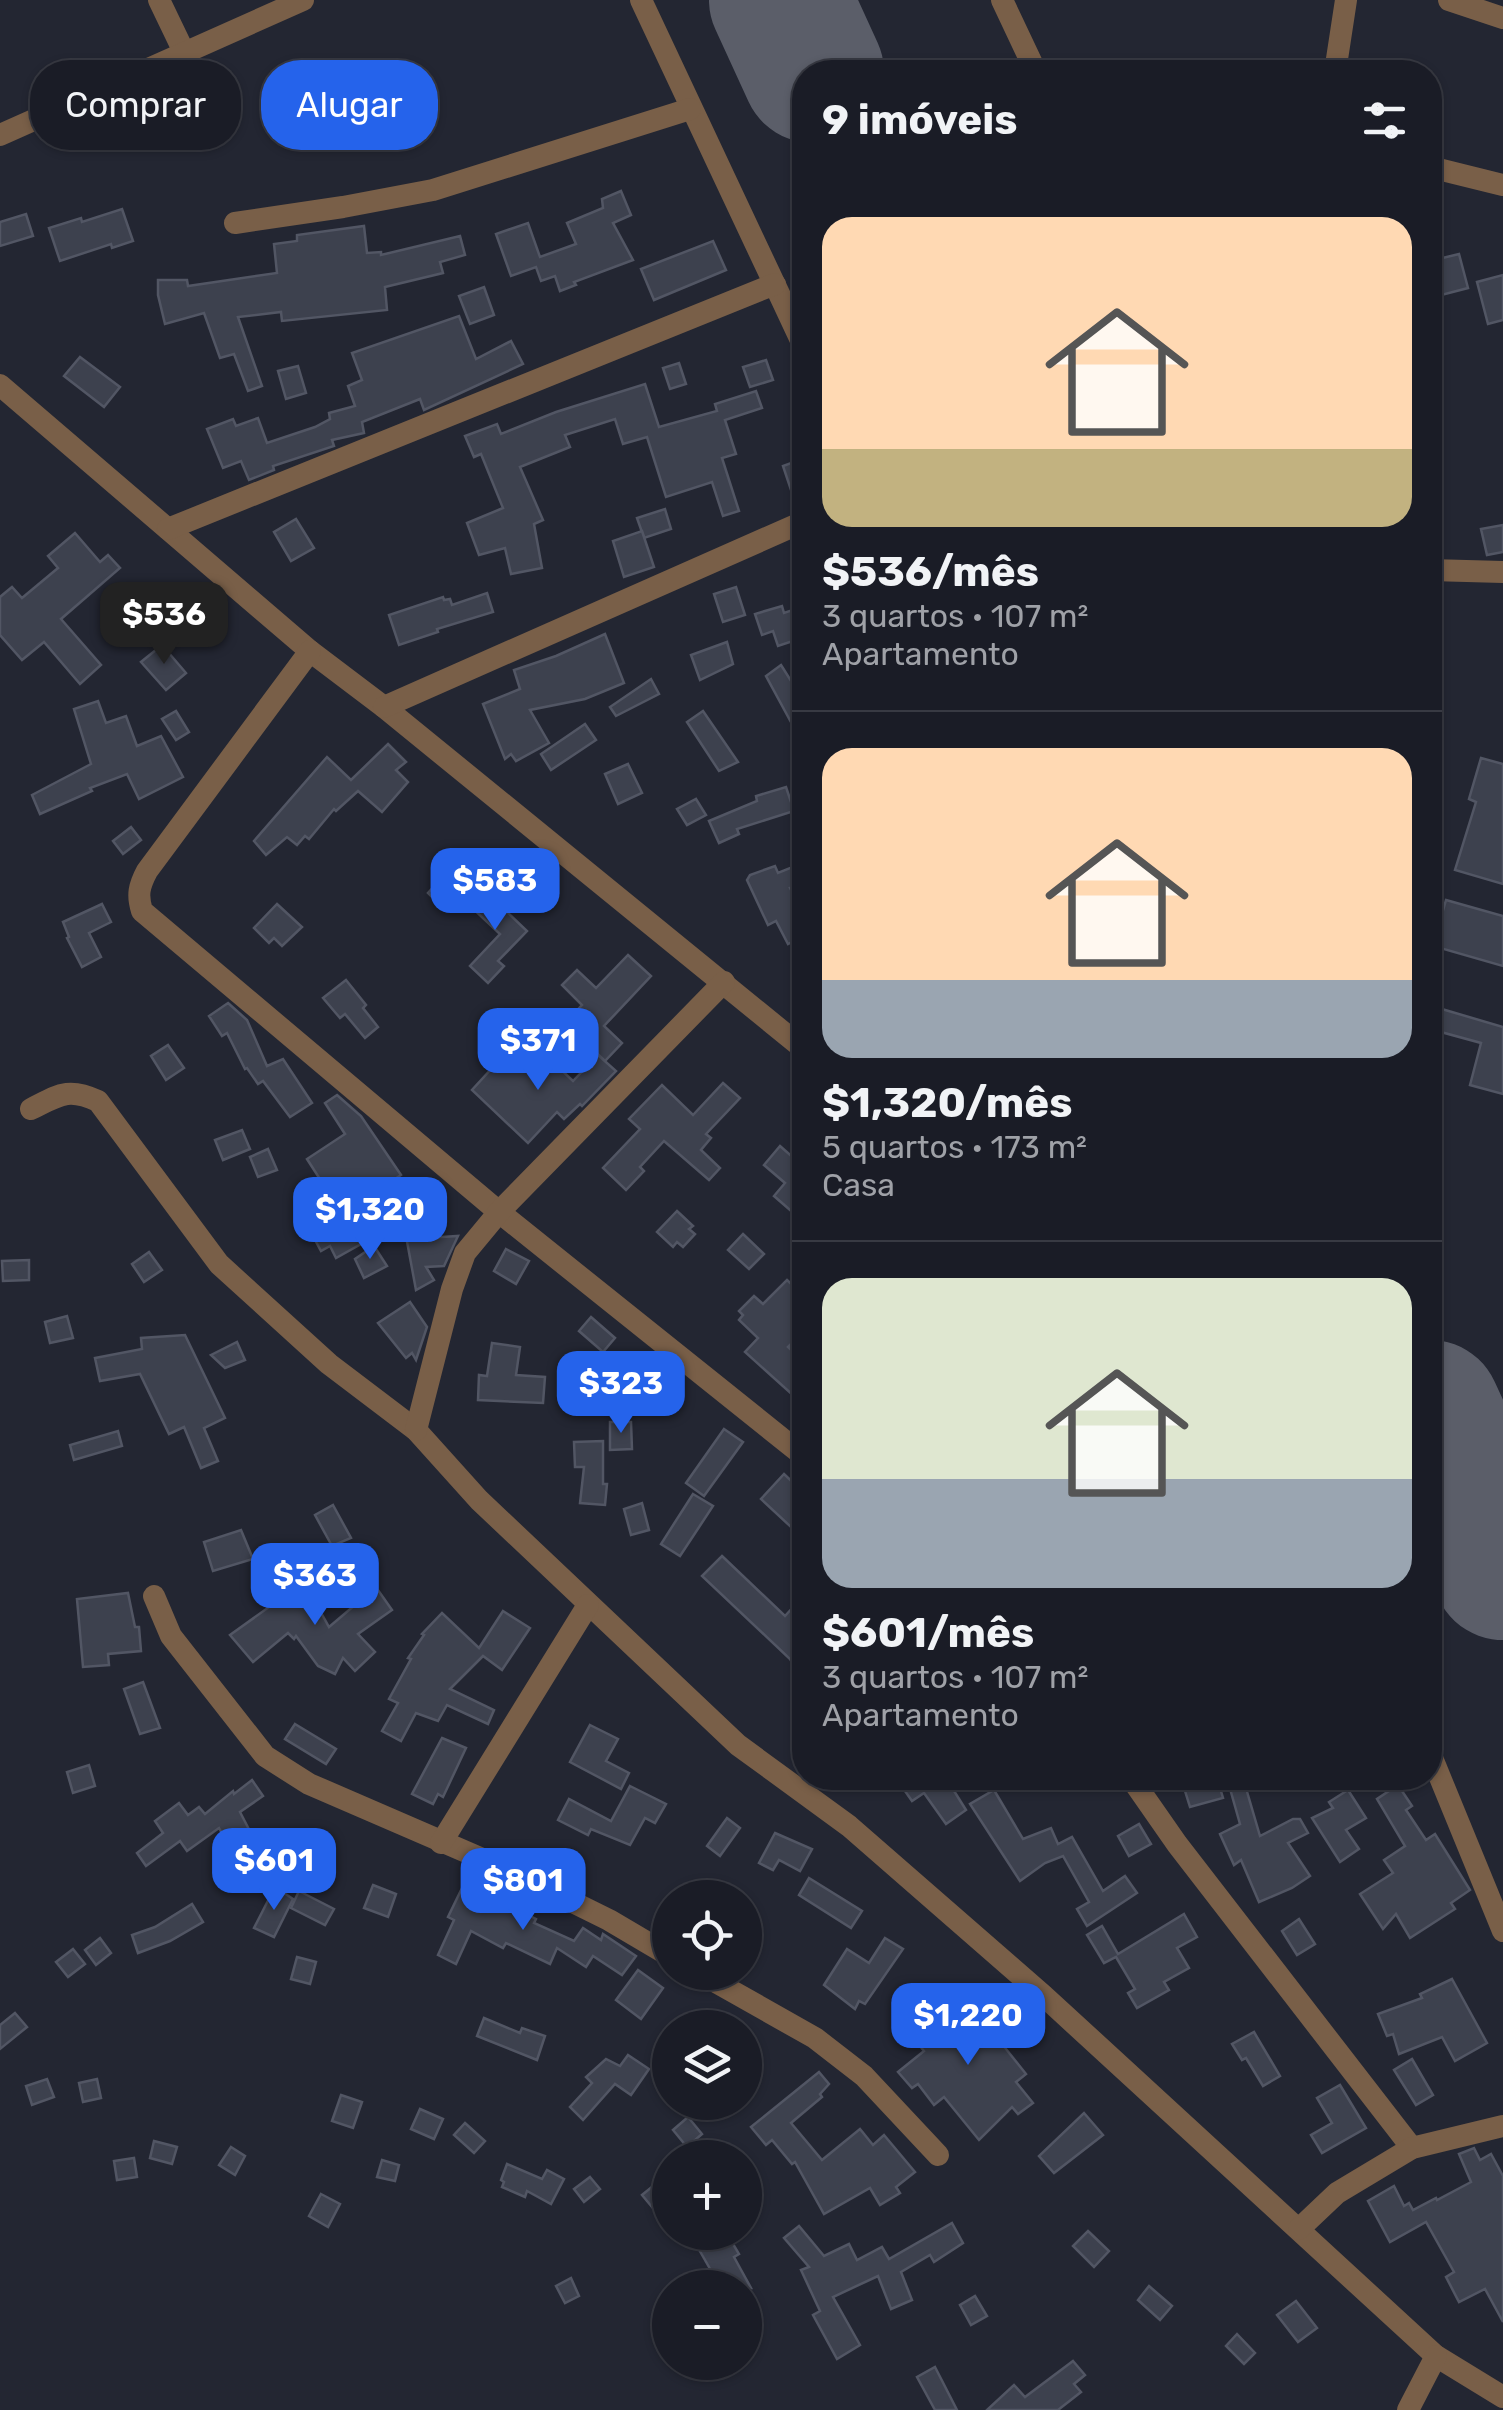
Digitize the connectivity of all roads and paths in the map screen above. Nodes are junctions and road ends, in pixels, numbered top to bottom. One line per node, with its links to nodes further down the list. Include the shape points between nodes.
1 (159, 0): 8 (street)
2 (303, 0): 8 (street)
3 (641, 0): 11 (street)
4 (1002, 0): 9 (street)
5 (1346, 0): 10 (street)
6 (1449, 0): 7 (street)
7 (1503, 18)
8 (184, 52): 12 (street)
9 (1030, 60)
10 (1337, 60)
11 (690, 109): 15 (street, via 433,190); 16 (street)
12 (0, 134)
13 (1442, 170): 14 (street)
14 (1503, 185)
15 (235, 223)
16 (775, 284): 17 (street); 20 (street)
17 (792, 321)
18 (0, 386): 20 (street)
19 (792, 528): 24 (street)
20 (168, 530): 23 (street)
21 (1442, 570): 22 (street)
22 (1503, 572)
23 (310, 650): 24 (street); 28 (street, via 148,871 139,886 142,911)
24 (384, 707): 25 (street)
25 (724, 982): 26 (street); 28 (street)
26 (792, 1039)
27 (31, 1109): 29 (street, via 76,1092 98,1101 219,1264 329,1364)
28 (499, 1212): 29 (street, via 465,1253); 30 (street)
29 (416, 1430): 32 (street)
30 (792, 1447)
31 (154, 1596): 37 (street, via 171,1636 265,1756 309,1784)
32 (588, 1605): 34 (street, via 738,1745); 37 (street)
33 (1442, 1782): 38 (street)
34 (792, 1784)
35 (800, 1790): 44 (street, via 1044,1996)
36 (1139, 1790): 42 (street)
37 (441, 1842): 39 (street)
38 (1503, 1932)
39 (652, 1946)
40 (730, 1990): 43 (street, via 816,2038 864,2076)
41 (1503, 2126): 42 (street)
42 (1412, 2148): 44 (street, via 1338,2193)
43 (938, 2154)
44 (1299, 2229): 45 (street)
45 (1436, 2356): 46 (street); 47 (street)
46 (1503, 2397)
47 (1408, 2410)

